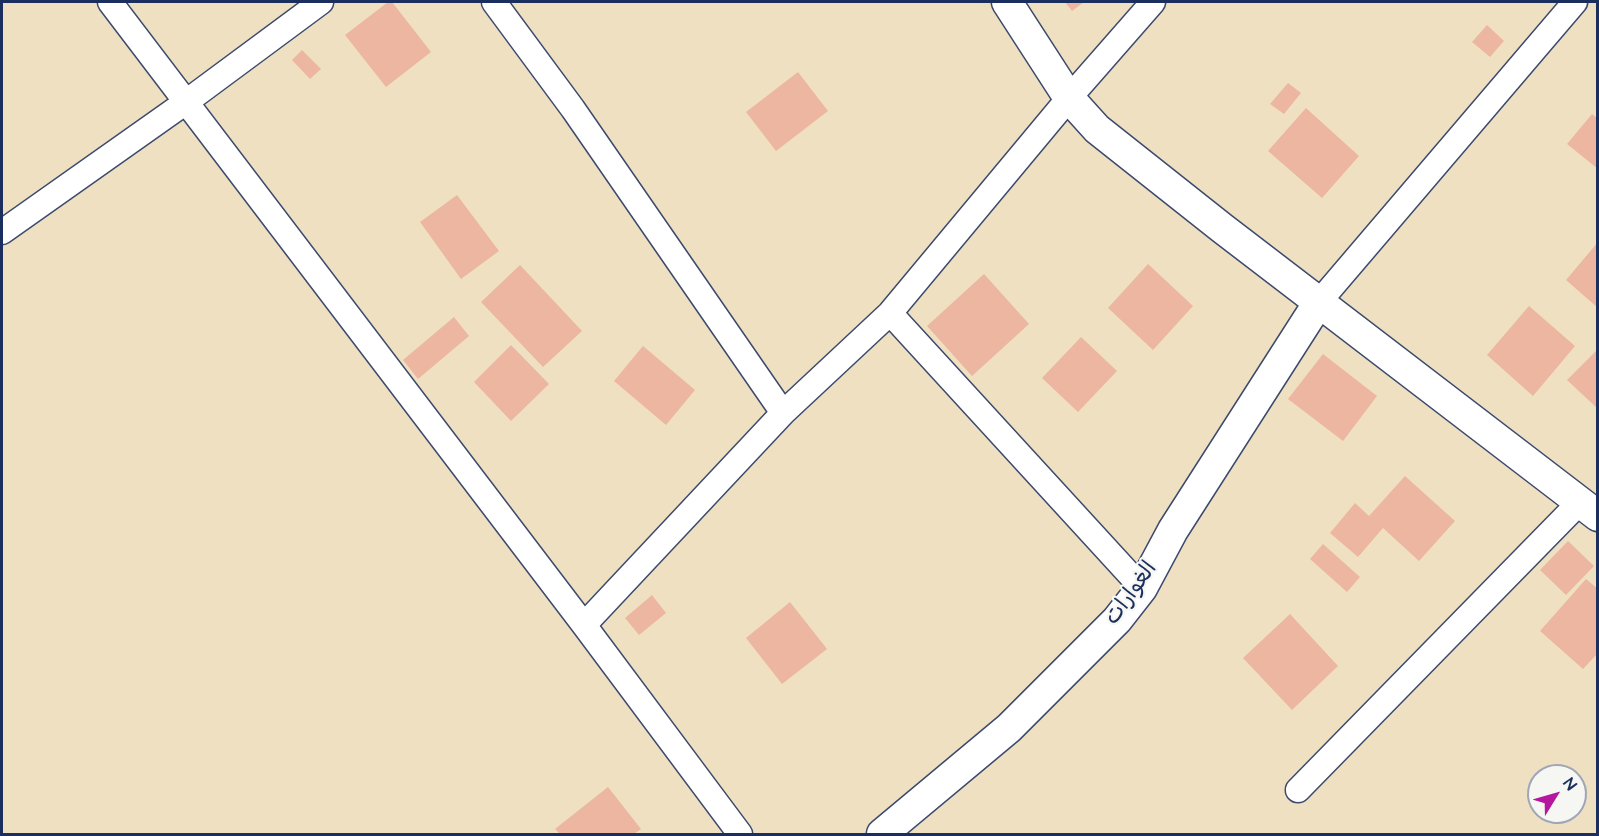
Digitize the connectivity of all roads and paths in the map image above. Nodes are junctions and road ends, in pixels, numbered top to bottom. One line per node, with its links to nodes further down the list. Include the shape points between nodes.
1 (110, 2): 8 (street)
2 (321, 2): 8 (street)
3 (494, 2): 12 (street, via 573,109)
4 (1007, 2): 7 (street)
5 (1153, 2): 7 (street)
6 (1575, 2): 10 (street)
7 (1069, 98): 10 (street, via 1115,144); 11 (street)
8 (186, 102): 9 (street); 15 (street)
9 (2, 232)
10 (1319, 302): 13 (street); 14 (street, الغوارات, via 1173,530)
11 (890, 313): 12 (street); 14 (street)
12 (783, 413): 15 (street)
13 (1589, 509): 16 (street)
14 (1142, 588): 18 (street, الغوارات, via 1117,620 1009,728)
15 (584, 625): 17 (street)
16 (1298, 790)
17 (740, 834)
18 (882, 834)

